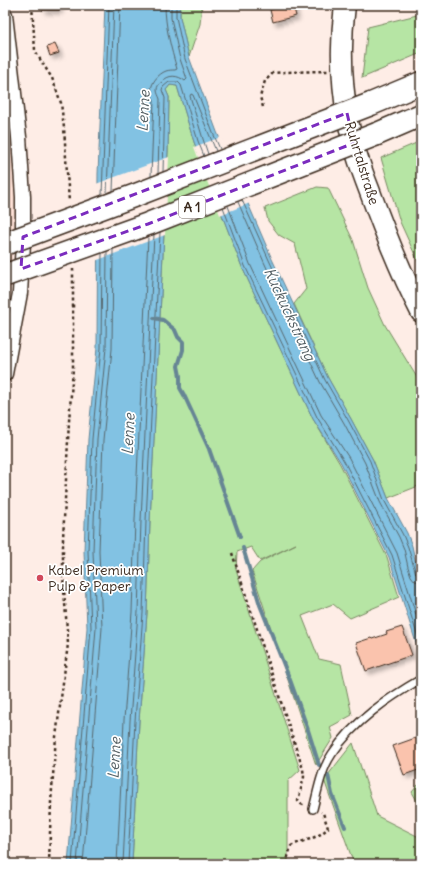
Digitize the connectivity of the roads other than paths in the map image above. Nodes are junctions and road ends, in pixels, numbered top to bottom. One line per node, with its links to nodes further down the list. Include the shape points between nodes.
1 (345, 5): 7 (main road, Ruhrtalstraße, via 342,69 348,121 364,175 388,240)
2 (5, 15): 8 (street, via 20,137 23,244 20,293)
3 (421, 83): 5 (highway, A 1, bridge)
4 (421, 115): 6 (highway, A 1, bridge, via 148,224)
5 (6, 243)
6 (5, 275)
7 (421, 312)
8 (5, 374)
9 (421, 678): 10 (lane, via 381,704 351,730 326,766)
10 (313, 809)

